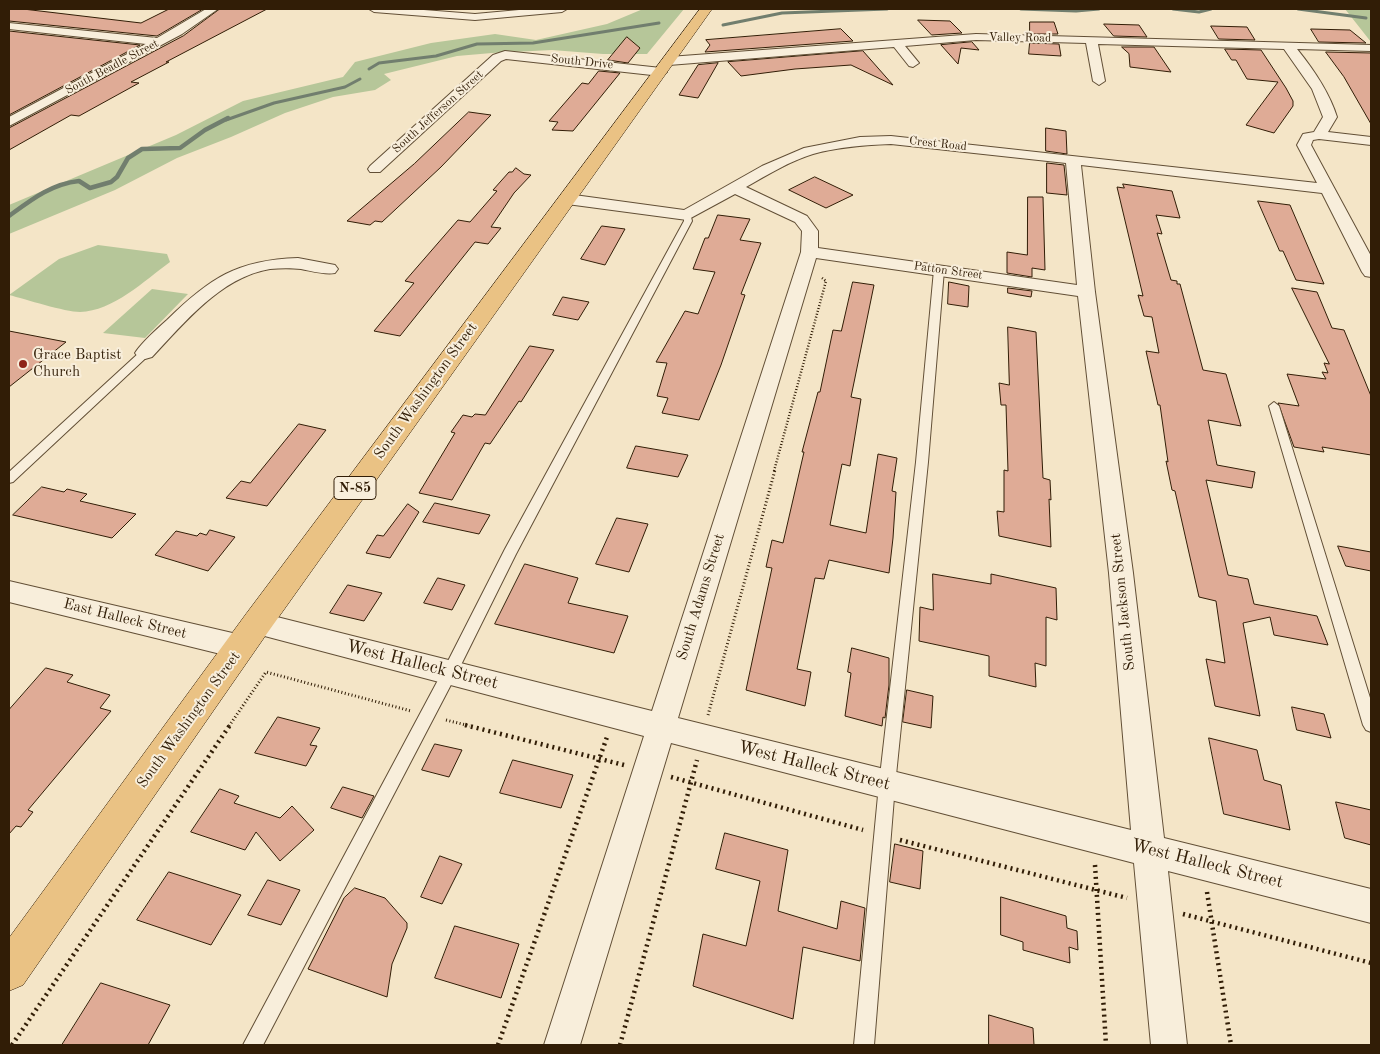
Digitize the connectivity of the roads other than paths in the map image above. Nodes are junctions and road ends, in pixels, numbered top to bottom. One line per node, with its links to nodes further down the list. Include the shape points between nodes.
1 (213, 9): 8 (street, South Beadle Street)
2 (374, 9): 5 (street)
3 (562, 9): 5 (street)
4 (706, 9): 14 (main road, South Washington Street / N-85)
5 (474, 13)
6 (9, 26): 8 (street)
7 (1091, 40): 9 (street, Valley Road, via 976,37); 10 (street, Valley Road); 15 (street)
8 (158, 42): 16 (street, South Beadle Street)
9 (897, 43): 13 (street); 14 (street, Valley Road)
10 (1287, 45): 11 (street, Valley Road); 17 (street, via 1328,107 1330,117)
11 (1371, 48)
12 (502, 56): 14 (street, South Drive); 20 (street, South Jefferson Street)
13 (913, 63)
14 (665, 66): 23 (main road, South Washington Street / N-85)
15 (1099, 81)
16 (9, 122)
17 (1319, 136): 18 (street); 22 (street, via 1308,136 1304,145)
18 (1371, 141)
19 (1073, 160): 21 (street, Crest Road, via 931,143 860,141 809,150 767,169); 22 (street, Crest Road); 29 (street, South Jackson Street)
20 (375, 169)
21 (736, 188): 24 (street, Crest Road); 25 (street, South Adams Street, via 801,219 810,230)
22 (1326, 189): 28 (street)
23 (567, 199): 24 (street); 34 (main road, South Washington Street / N-85)
24 (687, 214): 36 (lane, via 688,220)
25 (814, 262): 27 (street, Patton Street); 38 (street, South Adams Street)
26 (328, 269): 30 (street, via 288,262 267,264 228,277 198,299)
27 (939, 270): 29 (street, Patton Street); 39 (lane)
28 (1371, 272)
29 (1086, 292): 40 (street, South Jackson Street, via 1121,573)
30 (145, 352): 32 (lane)
31 (1274, 406): 37 (lane)
32 (9, 478)
33 (9, 590): 35 (street, East Halleck Street)
34 (257, 623): 35 (main road, South Washington Street / N-85); 36 (street, West Halleck Street)
35 (240, 647): 42 (main road, South Washington Street / N-85)
36 (450, 672): 38 (street, West Halleck Street); 43 (lane)
37 (1371, 725)
38 (661, 727): 39 (street, West Halleck Street); 44 (street, South Adams Street)
39 (887, 785): 40 (street, West Halleck Street); 45 (lane)
40 (1148, 849): 41 (street, West Halleck Street); 46 (street, South Jackson Street)
41 (1371, 906)
42 (9, 972)
43 (253, 1045)
44 (562, 1045)
45 (864, 1045)
46 (1170, 1045)

